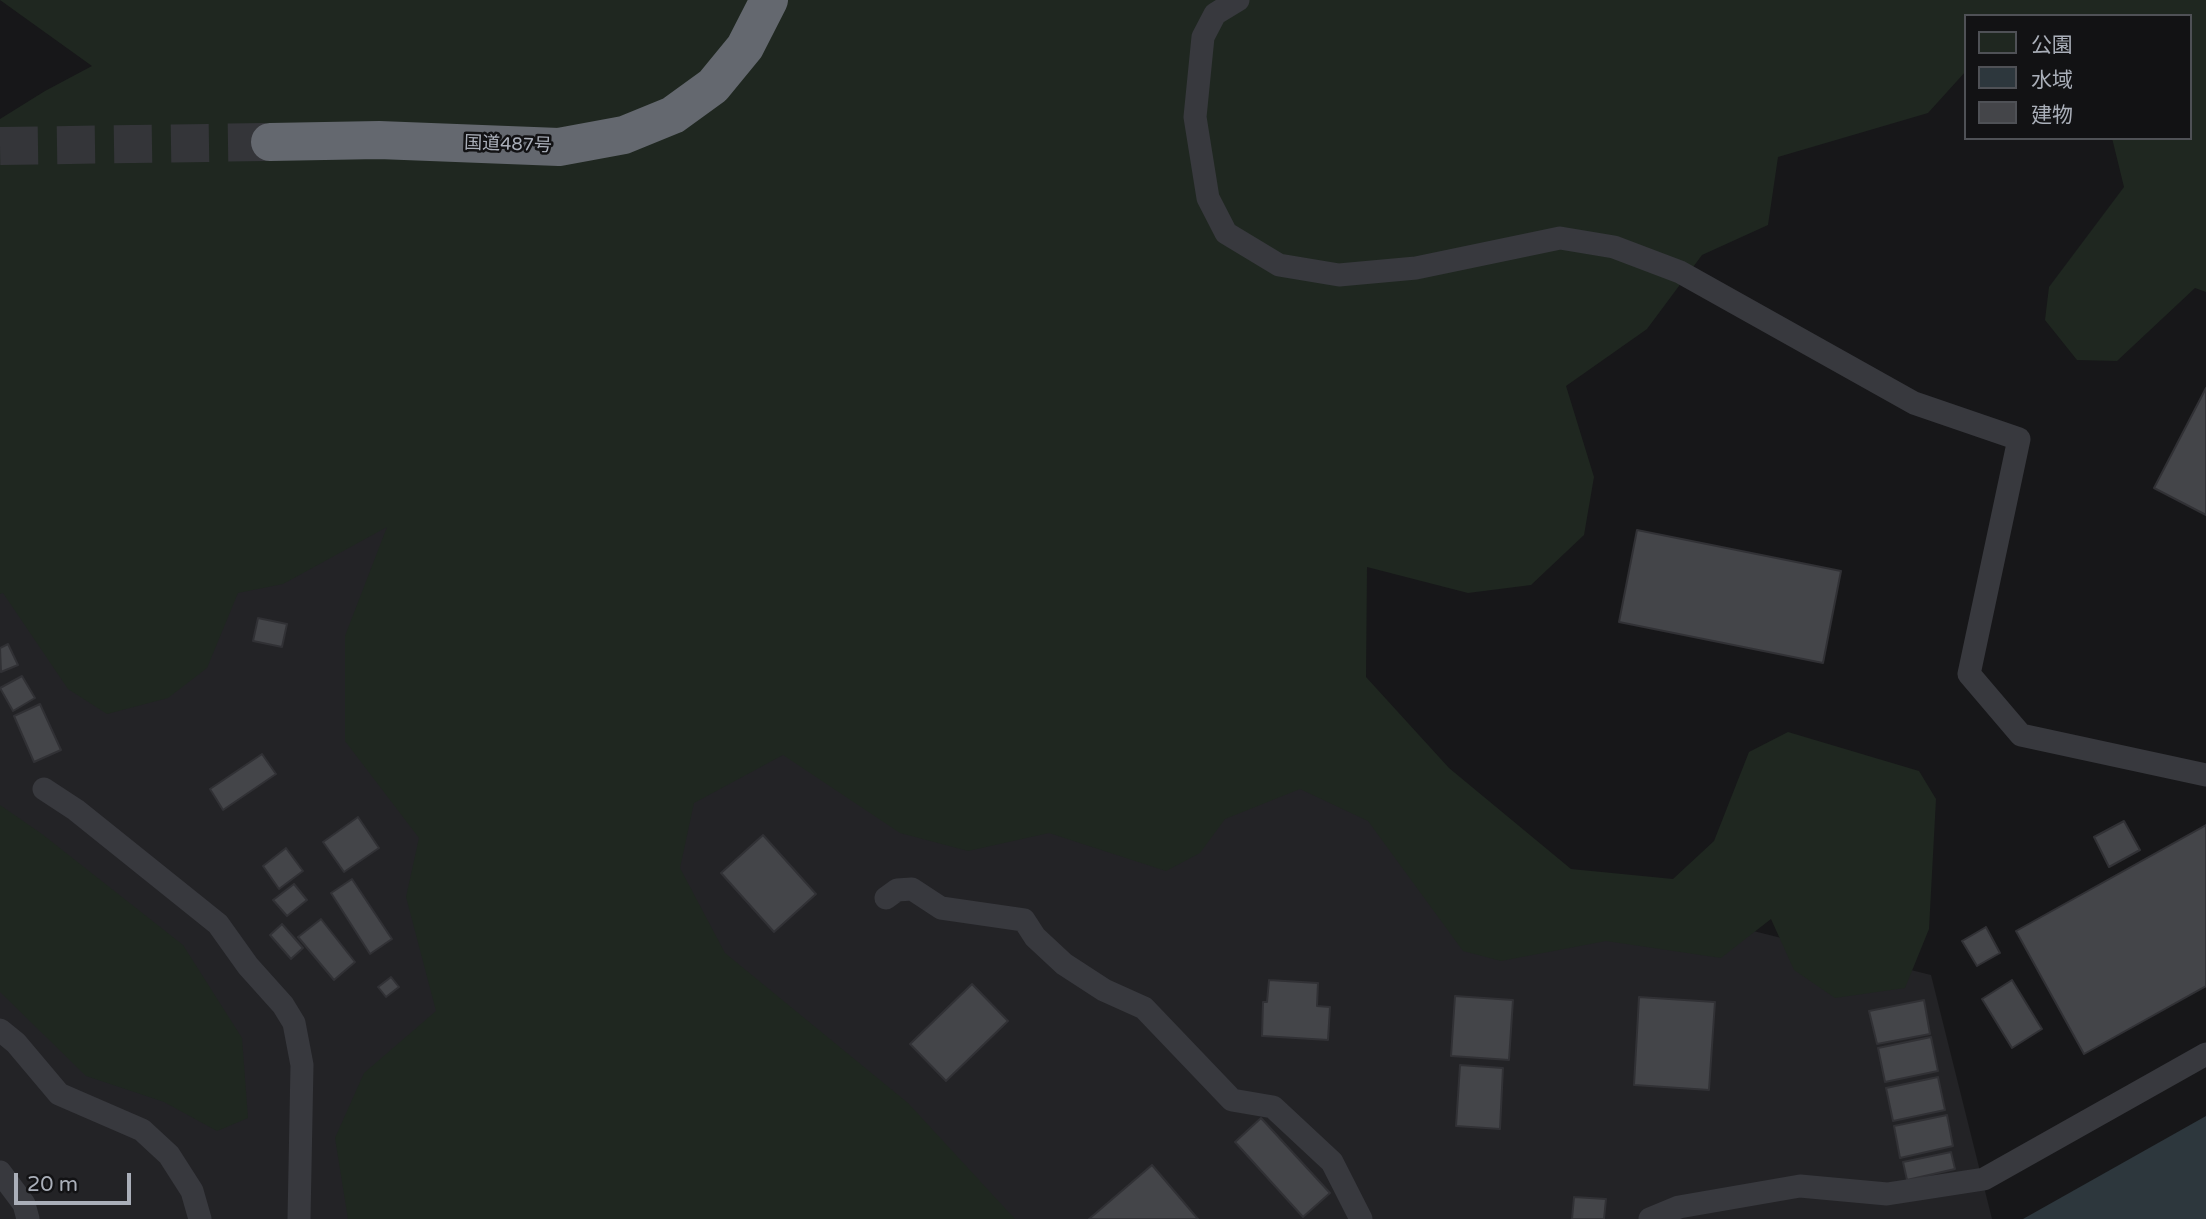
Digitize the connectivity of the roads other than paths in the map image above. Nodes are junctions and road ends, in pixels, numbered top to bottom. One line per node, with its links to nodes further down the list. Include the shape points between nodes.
1 (769, 0): 3 (highway, 国道487号, via 745,47 713,86 673,115 624,135 559,147 379,140)
2 (1238, 0): 4 (lane, via 1214,14 1203,37 1195,117 1209,198 1226,233 1279,265 1339,275 1416,268 1560,238 1614,247 1680,272 1914,403 2019,439 1969,674 2021,735)
3 (270, 142)
4 (2206, 775)
5 (44, 789): 12 (lane, via 218,923 294,1023 302,1065)
6 (886, 898): 13 (lane, via 897,890 912,889 941,908 1024,920 1064,964 1104,990 1144,1008 1232,1100 1273,1107 1332,1161)
7 (0, 1030): 11 (lane, via 59,1094 142,1130 169,1155 191,1191)
8 (2206, 1054): 14 (lane, via 1984,1179 1887,1194 1800,1186 1679,1207)
9 (0, 1172): 10 (lane, via 24,1204)
10 (28, 1219)
11 (200, 1219)
12 (299, 1219)
13 (1361, 1219)
14 (1650, 1219)

